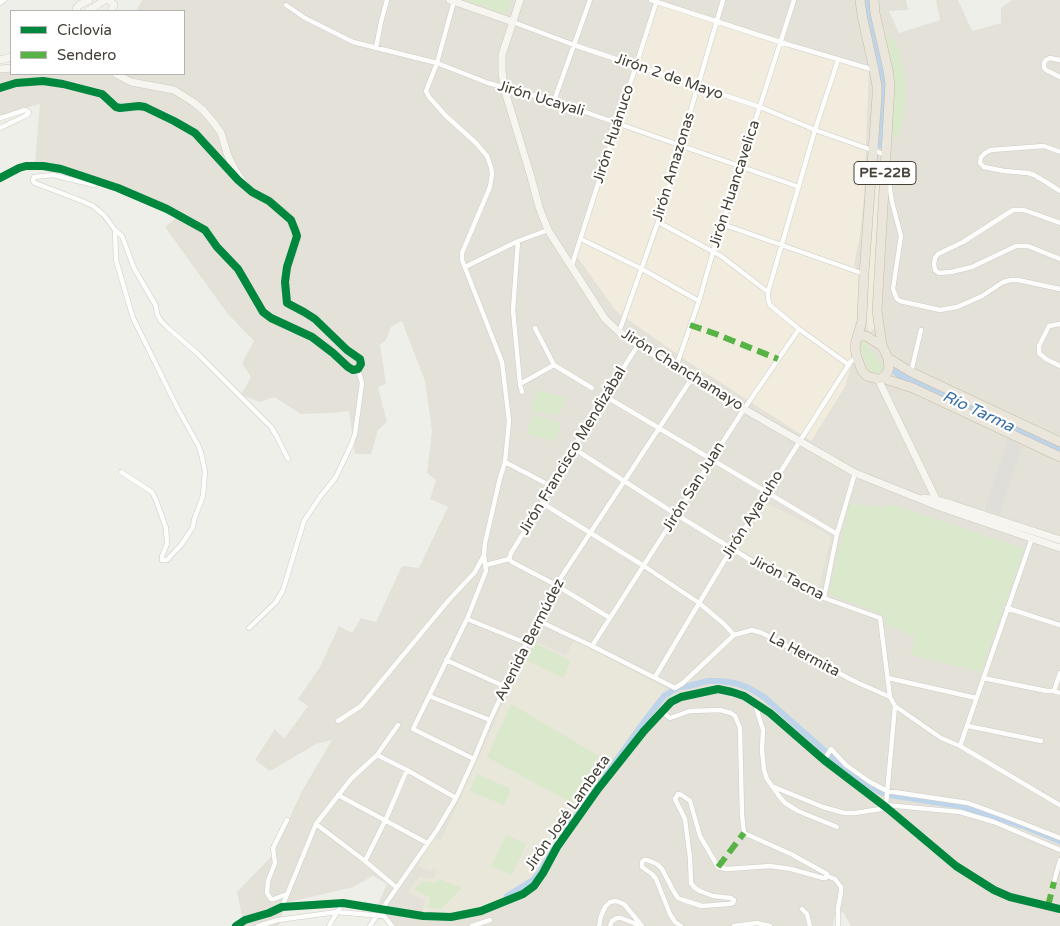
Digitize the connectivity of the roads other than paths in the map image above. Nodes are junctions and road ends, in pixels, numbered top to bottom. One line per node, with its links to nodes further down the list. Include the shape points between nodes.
1 (4, 0): 12 (street)
2 (89, 0): 14 (main road)
3 (387, 0): 21 (street)
4 (453, 0): 18 (main road, Jirón 2 de Mayo); 24 (street)
5 (520, 0): 18 (main road, Jirón Chanchamayo)
6 (590, 0): 20 (street)
7 (723, 0): 17 (street, Jirón Amazonas)
8 (794, 0): 19 (street, Jirón Huancavelica)
9 (860, 0): 26 (highway, PE-22B)
10 (874, 0): 41 (highway, PE-22B, via 890,84)
11 (655, 1): 17 (street); 25 (street, Jirón Huánuco)
12 (0, 3)
13 (286, 5): 21 (street, Jirón Ucayali, via 353,42)
14 (76, 10)
15 (90, 10): 16 (main road, via 105,0 114,5)
16 (111, 10)
17 (716, 21): 19 (street); 29 (street, Jirón Amazonas)
18 (513, 22): 20 (street, Jirón 2 de Mayo); 31 (main road, Jirón Chanchamayo, via 502,55)
19 (780, 42): 22 (street); 33 (street, Jirón Huancavelica)
20 (574, 45): 25 (street, Jirón 2 de Mayo); 32 (street)
21 (376, 48): 24 (street, Jirón Ucayali)
22 (838, 60): 26 (street); 37 (street)
23 (1060, 60): 28 (street, via 1046,60 1044,68)
24 (437, 62): 31 (street, Jirón Ucayali); 59 (street, via 427,94 476,143 492,167 490,187 462,253)
25 (636, 66): 29 (street, Jirón 2 de Mayo); 35 (street, Jirón Huánuco)
26 (874, 70): 39 (highway, PE-22B, via 877,86)
27 (118, 75): 46 (main road, via 131,82 174,90 194,102 221,132 228,156)
28 (1060, 77)
29 (698, 87): 33 (street, Jirón 2 de Mayo); 38 (street, Jirón Amazonas)
30 (0, 88): 46 (street, via 43,81 102,94 116,107 145,107 195,133)
31 (504, 88): 32 (street, Jirón Ucayali); 53 (main road, Jirón Chanchamayo)
32 (554, 101): 35 (street, Jirón Ucayali)
33 (760, 107): 37 (street, Jirón 2 de Mayo); 42 (street, Jirón Huancavelica)
34 (0, 118): 36 (street, via 25,110 28,112)
35 (617, 124): 38 (street, Jirón Ucayali); 54 (street, Jirón Huánuco)
36 (0, 128)
37 (816, 130): 39 (street, Jirón 2 de Mayo); 47 (street)
38 (680, 146): 42 (street, Jirón Ucayali); 49 (street, Jirón Amazonas)
39 (874, 151): 41 (street, Jirón 2 de Mayo); 62 (highway, PE-22B)
40 (1060, 152): 48 (street, via 1044,146 991,150 981,157 980,163 984,167 1034,175)
41 (887, 156): 43 (highway, PE-22B)
42 (741, 166): 47 (street, Jirón Ucayali); 51 (street, Jirón Huancavelica)
43 (886, 167): 63 (street, via 901,236 893,289 897,299 940,310 982,296 1010,280); 73 (highway, PE-22B, via 877,311)
44 (0, 178): 45 (main road, via 19,168 33,166 61,169)
45 (96, 181): 52 (street, via 94,185 52,175 32,179 92,206); 80 (main road, via 167,209 205,230 238,269 263,312 312,337 353,370)
46 (246, 186): 80 (main road, via 288,216 295,230 296,242 285,282 287,303 315,319 360,359)
47 (799, 187): 56 (street)
48 (1060, 191)
49 (658, 222): 57 (street); 61 (street, Jirón Amazonas)
50 (1060, 223): 58 (street, via 1024,210 1013,210 938,254 934,264 939,273 951,272 972,267 1016,246 1028,246)
51 (722, 224): 56 (street); 57 (street, Jirón Huancavelica)
52 (115, 230): 94 (street, via 122,236 161,321 271,427); 97 (street, via 116,260 133,318 198,445 205,471 204,496 193,526 167,560 162,560 167,544 166,528 152,492)
53 (548, 230): 55 (street); 60 (main road, Jirón Chanchamayo)
54 (581, 239): 60 (street, Jirón Huánuco); 61 (street)
55 (518, 241): 59 (street); 84 (street, via 513,310)
56 (782, 245): 62 (street); 64 (street)
57 (713, 252): 64 (street); 65 (street, Jirón Huancavelica)
58 (1060, 260)
59 (465, 267): 96 (street, via 502,362 509,421)
60 (571, 268): 70 (main road, Jirón Chanchamayo, via 605,318)
61 (642, 269): 65 (street); 70 (street, Jirón Amazonas)
62 (864, 274): 71 (highway, PE-22B, via 862,316)
63 (1060, 289)
64 (768, 292): 68 (street, via 770,305)
65 (699, 301): 79 (street, Jirón Huancavelica)
66 (1060, 324): 78 (street, via 1049,326 1039,346 1039,353)
67 (535, 328): 76 (street)
68 (799, 329): 77 (street); 88 (street, Jirón San Juan)
69 (921, 330): 81 (street)
70 (619, 332): 72 (main road, Jirón Chanchamayo)
71 (857, 338): 73 (highway, via 866,336); 74 (highway, PE-22B)
72 (638, 345): 79 (main road, Jirón Chanchamayo); 87 (street, Jirón Francisco Mendizábal)
73 (882, 346): 75 (highway, PE-22B)
74 (856, 358): 77 (street, Jirón Ayacuho); 83 (highway, via 867,376)
75 (888, 358): 81 (highway); 83 (highway, via 887,373)
76 (554, 365): 84 (street); 85 (street)
77 (849, 365): 90 (street, Jirón Ayacuho)
78 (1060, 366)
79 (676, 367): 82 (main road, Jirón Chanchamayo)
80 (358, 368): 126 (street, via 362,383 352,446 336,477 304,521 283,590 276,602)
81 (912, 372): 91 (highway)
82 (692, 378): 88 (main road, Jirón Chanchamayo); 89 (street, Avenida Bermúdez)
83 (880, 378): 93 (highway, via 913,388); 103 (main road)
84 (520, 384): 86 (street)
85 (592, 388)
86 (522, 392)
87 (605, 396): 89 (street); 92 (street, Jirón Francisco Mendizábal)
88 (744, 409): 90 (main road, Jirón Chanchamayo); 95 (street, Jirón San Juan)
89 (658, 428): 95 (street); 99 (street, Avenida Bermúdez)
90 (800, 441): 98 (main road, Jirón Chanchamayo); 101 (street, Jirón Ayacuho)
91 (1060, 442)
92 (573, 448): 99 (street, Jirón Tacna); 100 (street, Jirón Francisco Mendizábal)
93 (1060, 458)
94 (288, 459)
95 (711, 460): 101 (street); 106 (street, Jirón San Juan)
96 (505, 462): 100 (street); 114 (street)
97 (121, 472)
98 (854, 472): 102 (main road, Jirón Chanchamayo); 109 (street)
99 (624, 482): 106 (street, Jirón Tacna); 108 (street, Avenida Bermúdez)
100 (551, 486): 104 (street, Jirón Francisco Mendizábal)
101 (767, 493): 109 (street); 113 (street, Jirón Ayacuho)
102 (915, 497): 103 (main road, Jirón Chanchamayo); 105 (main road, Jirón Chanchamayo)
103 (936, 500): 105 (main road); 107 (main road, Jirón Chanchamayo)
104 (542, 503): 108 (street); 115 (street, Jirón Francisco Mendizábal)
105 (940, 507): 107 (main road, Jirón Chanchamayo)
106 (677, 515): 113 (street, Jirón Tacna); 117 (street, Jirón San Juan)
107 (1004, 525): 110 (main road); 111 (main road)
108 (591, 532): 117 (street); 118 (street, Avenida Bermúdez)
109 (836, 534): 119 (street)
110 (1032, 538): 112 (main road); 121 (street)
111 (1060, 540)
112 (1060, 548)
113 (732, 549): 119 (street, Jirón Tacna); 120 (street, Jirón Ayacuho)
114 (484, 555): 116 (street); 145 (street, via 475,572 441,608 361,706)
115 (509, 558): 116 (street); 118 (street)
116 (486, 565): 123 (street)
117 (644, 566): 120 (street); 122 (street, Jirón San Juan)
118 (556, 585): 122 (street); 124 (street, Avenida Bermúdez)
119 (824, 598): 133 (street, Jirón Tacna, via 880,618)
120 (699, 603): 127 (street); 132 (street, Jirón Ayacuho)
121 (1007, 608): 125 (street); 134 (street)
122 (610, 618): 129 (street, Jirón San Juan)
123 (467, 619): 128 (street); 130 (street)
124 (537, 620): 128 (street, Avenida Bermúdez); 129 (street)
125 (1060, 625)
126 (249, 628)
127 (734, 635): 132 (street, via 675,688); 139 (street, La Hermita, via 752,630 762,633)
128 (526, 643): 135 (street, Avenida Bermúdez)
129 (592, 646): 132 (street)
130 (446, 660): 135 (street); 138 (street)
131 (1060, 673): 136 (street)
132 (654, 677)
133 (888, 678): 139 (street); 140 (street)
134 (983, 678): 136 (street); 140 (street)
135 (506, 687): 144 (street, Avenida Bermúdez)
136 (1054, 691): 137 (street)
137 (1060, 693)
138 (429, 696): 144 (street); 151 (street, via 413,729)
139 (890, 698): 142 (street)
140 (976, 698): 147 (street)
141 (754, 702): 143 (street, Jirón José Lambeta, via 718,689 681,697); 152 (street, Jirón José Lambeta); 154 (street, via 763,730 764,770)
142 (895, 706): 149 (street, via 941,738); 155 (street)
143 (665, 708): 169 (street, via 665,714 670,718 690,712 720,710 735,716 740,728 744,833 824,871); 175 (street, Jirón José Lambeta, via 598,789 534,886 523,894 481,911 451,917)
144 (490, 720): 151 (street, Avenida Bermúdez)
145 (338, 722)
146 (398, 725): 150 (street)
147 (968, 726): 148 (street); 149 (street)
148 (1041, 741)
149 (960, 746): 158 (street)
150 (376, 755): 153 (street); 156 (street)
151 (474, 759): 157 (street, Avenida Bermúdez)
152 (825, 759): 155 (street, via 830,750 846,765); 159 (street, Jirón José Lambeta)
153 (406, 770): 157 (street); 160 (street)
154 (773, 786): 159 (street, via 844,813); 163 (street, via 785,802 798,811)
155 (887, 792): 159 (street); 164 (street, via 968,803)
156 (338, 794): 160 (street); 162 (street)
157 (456, 798): 165 (street, Avenida Bermúdez)
158 (1060, 805)
159 (886, 806): 166 (street, via 960,812 994,822); 177 (street, Jirón José Lambeta, via 946,858 994,890)
160 (386, 819): 165 (street); 168 (street)
161 (287, 820): 172 (street, via 273,848 275,863 267,893 271,899)
162 (316, 824): 168 (street); 172 (street)
163 (837, 827)
164 (1060, 838)
165 (427, 843): 171 (street, Avenida Bermúdez)
166 (1060, 850)
167 (1060, 860): 170 (street)
168 (366, 861): 171 (street)
169 (827, 876): 192 (street, via 823,878 770,866 718,867 700,836 690,802 678,794 675,799 685,819 691,883 700,891 734,900 728,904 702,906 678,898 662,869 644,860 642,866 656,878 670,914); 196 (street, via 838,881 842,890)
170 (1054, 882)
171 (396, 887): 175 (street, Avenida Bermúdez)
172 (288, 894): 174 (street)
173 (342, 904): 174 (street, Jirón José Lambeta); 175 (street, Jirón José Lambeta); 178 (street)
174 (282, 907): 183 (street, Jirón José Lambeta)
175 (382, 909): 180 (street)
176 (802, 909): 195 (street)
177 (1060, 909)
178 (337, 912): 179 (street); 184 (street); 185 (street)
179 (377, 915): 180 (street); 186 (street)
180 (383, 916): 187 (street)
181 (490, 920): 188 (street)
182 (755, 925): 193 (street); 194 (street)
183 (236, 926)
184 (258, 926)
185 (329, 926)
186 (370, 926)
187 (392, 926)
188 (472, 926)
189 (599, 926): 191 (street, via 610,902 624,904)
190 (610, 926): 191 (street, via 612,921 621,918)
191 (641, 926)
192 (681, 926)
193 (734, 926)
194 (770, 926)
195 (810, 926)
196 (838, 926)

